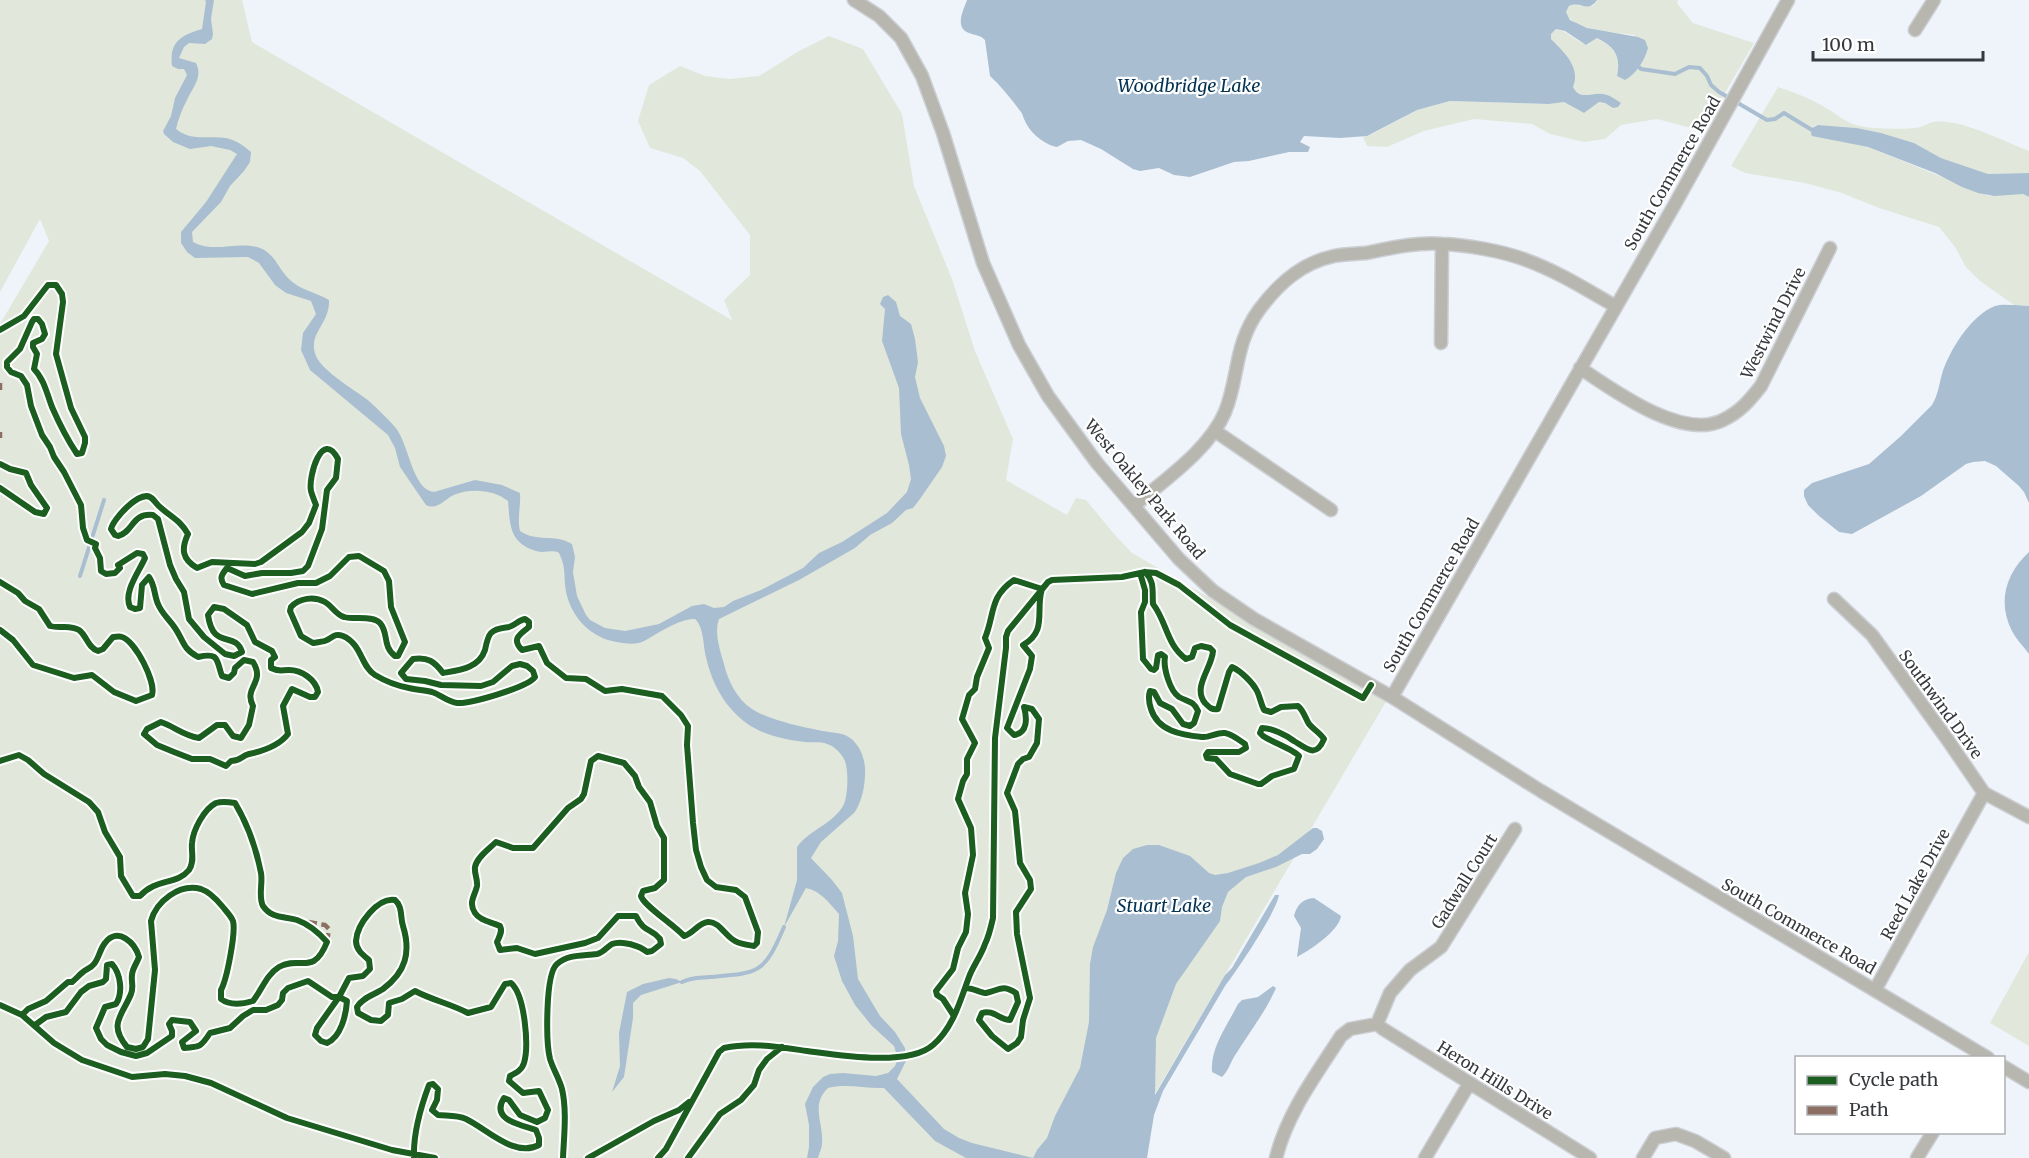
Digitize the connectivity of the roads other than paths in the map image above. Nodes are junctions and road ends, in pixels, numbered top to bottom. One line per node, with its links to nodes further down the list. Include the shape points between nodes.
1 (854, 0): 4 (street, West Oakley Park Road)
2 (1788, 0): 8 (street, South Commerce Road)
3 (1934, 0): 5 (street)
4 (871, 5): 12 (street, West Oakley Park Road, via 901,39 922,76 983,263 1019,345 1048,396)
5 (1915, 30)
6 (1442, 244): 8 (street, via 1526,260); 9 (street); 11 (street, via 1332,257 1288,276 1246,331 1226,409)
7 (1830, 248): 10 (street, Westwind Drive, via 1761,386 1745,406 1722,422 1703,425 1670,419 1621,395)
8 (1615, 306): 10 (street, South Commerce Road)
9 (1441, 343)
10 (1580, 368): 15 (street, South Commerce Road)
11 (1215, 431): 12 (street); 13 (street)
12 (1134, 506): 15 (street, West Oakley Park Road, via 1179,559 1213,591 1254,619)
13 (1330, 510)
14 (1834, 599): 16 (street, Southwind Drive, via 1872,635)
15 (1392, 697): 19 (street, South Commerce Road, via 1541,791)
16 (1984, 793): 17 (street, Southwind Drive); 19 (street, Reed Lake Drive)
17 (2029, 817)
18 (1515, 829): 20 (street, Gadwall Court, via 1441,948 1410,970 1390,993)
19 (1875, 990): 21 (street, South Commerce Road)
20 (1380, 1026): 24 (street, Heron Hills Drive); 26 (street, via 1350,1029 1341,1036 1293,1111)
21 (1982, 1056)
22 (2005, 1068): 23 (street)
23 (2029, 1082)
24 (1469, 1084): 27 (street); 28 (street, Heron Hills Drive)
25 (1932, 1134): 31 (street)
26 (1276, 1158)
27 (1425, 1158)
28 (1590, 1158)
29 (1643, 1158): 30 (street, via 1655,1138 1677,1134)
30 (1724, 1158)
31 (1917, 1158)

